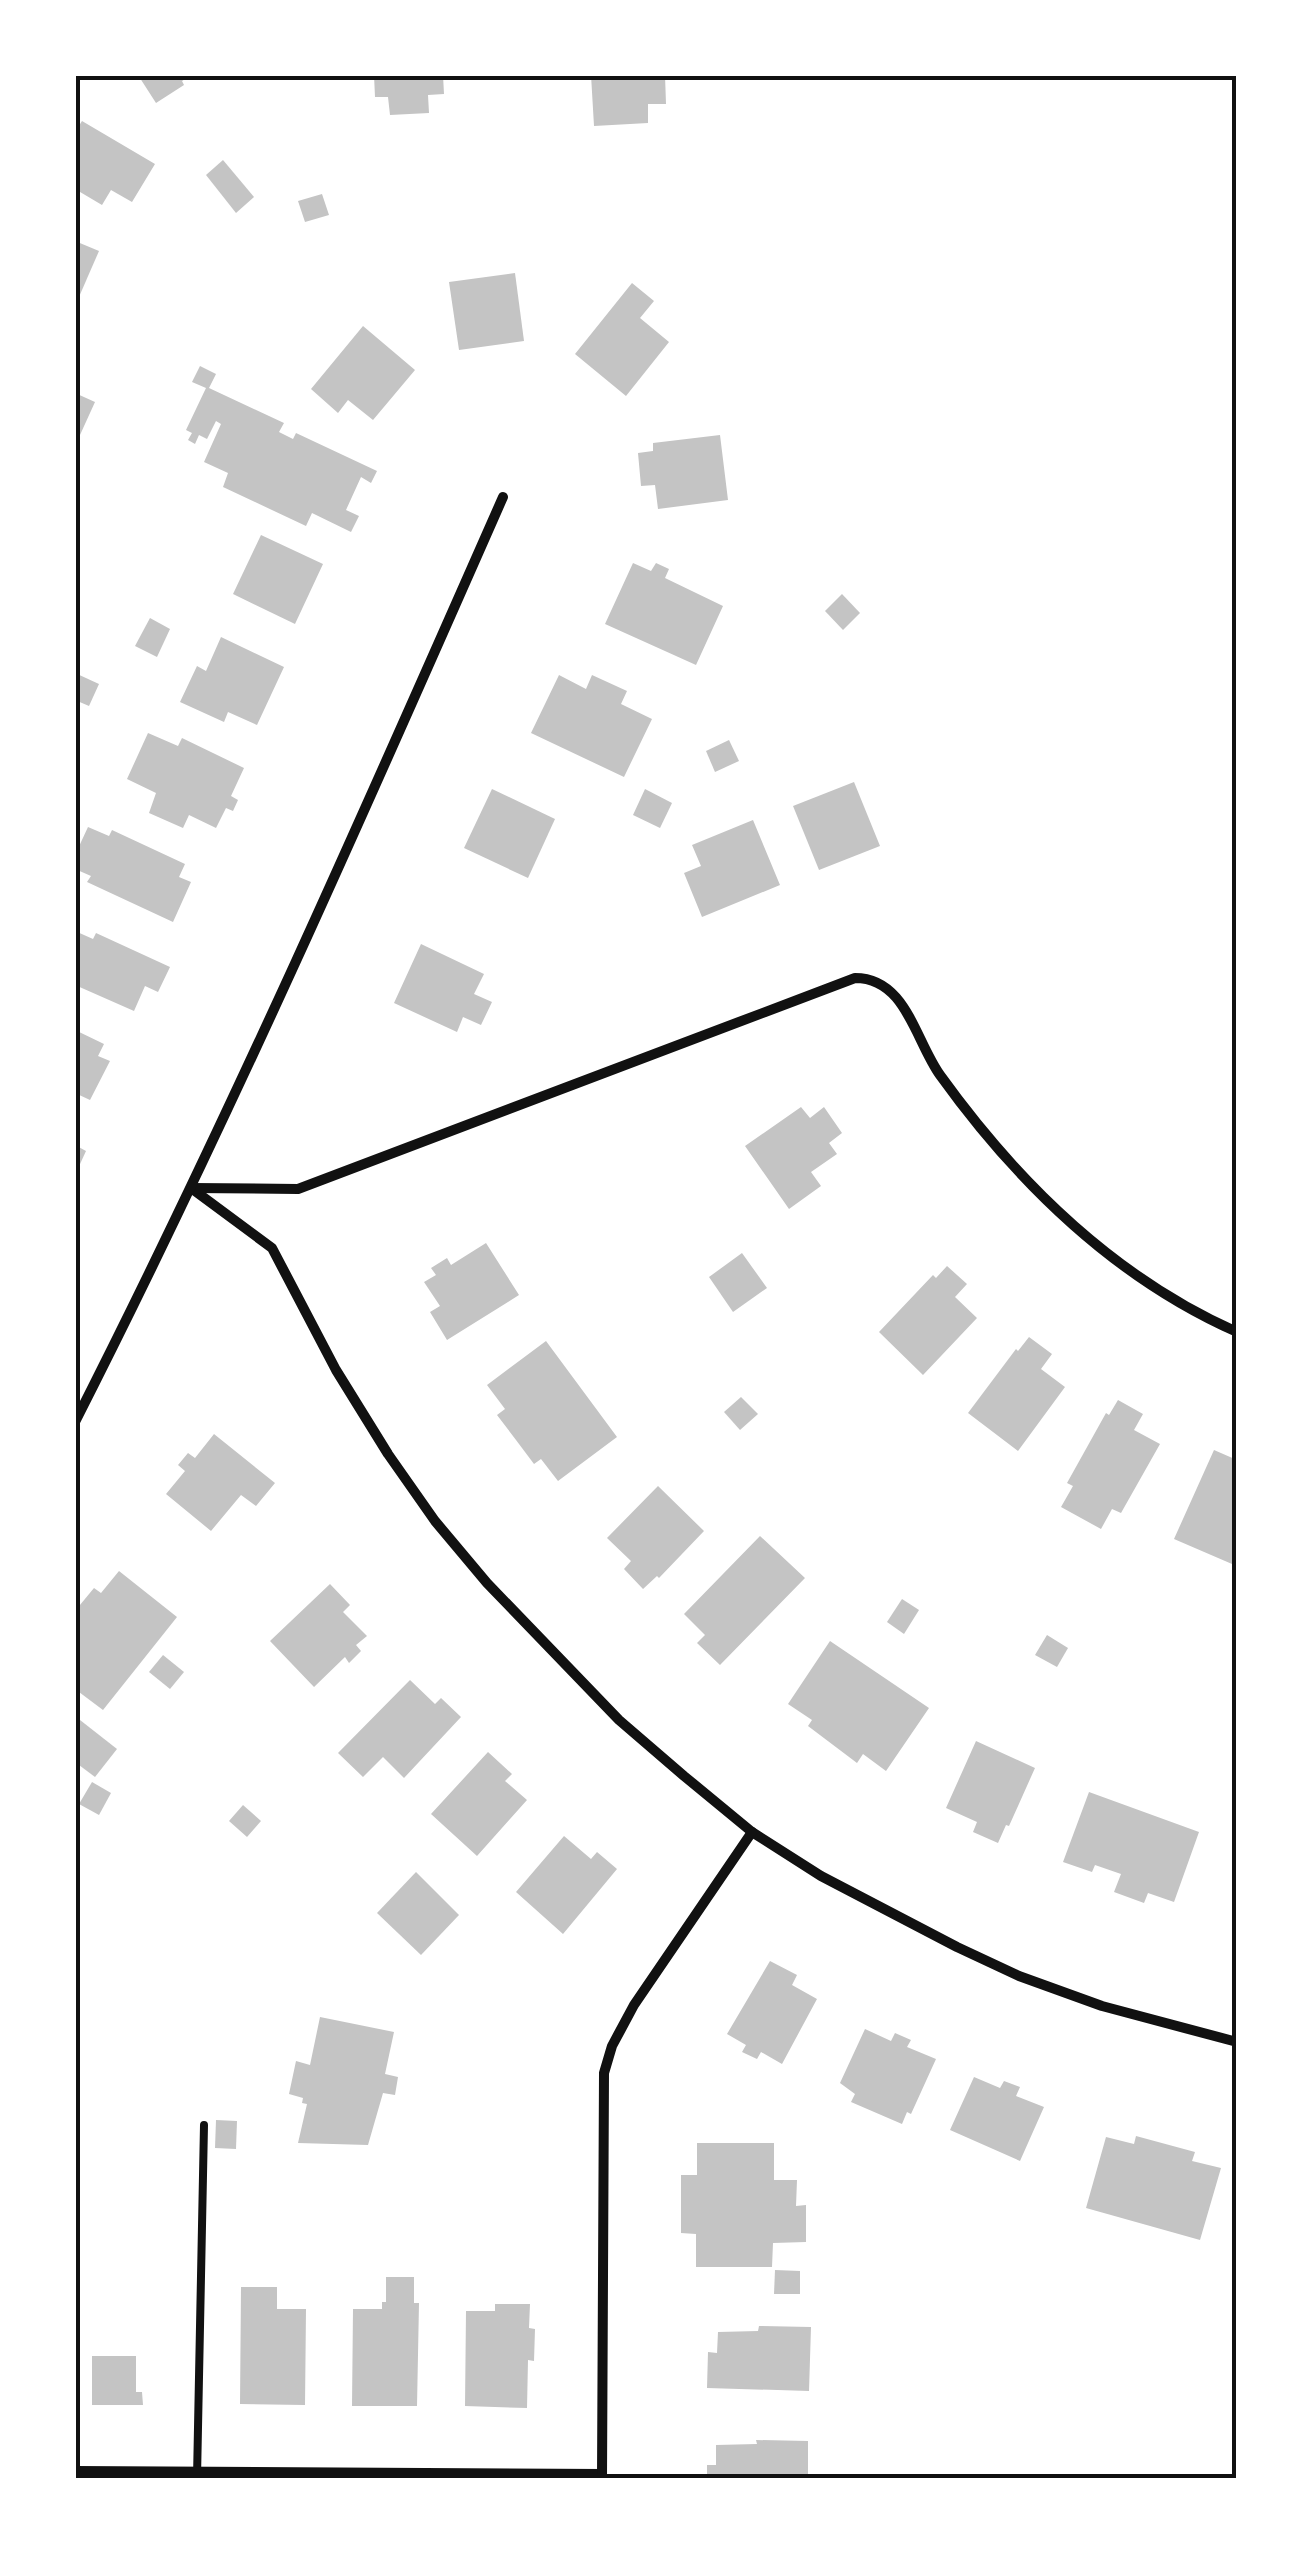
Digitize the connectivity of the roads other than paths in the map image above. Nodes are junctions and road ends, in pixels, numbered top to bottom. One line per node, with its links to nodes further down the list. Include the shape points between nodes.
1 (503, 498): 2 (street)
2 (192, 1188): 3 (street, via 298,1189 855,978 874,978 890,989 937,1070 988,1138 1048,1204 1161,1292); 4 (street); 5 (street, via 272,1248 388,1454 487,1583 619,1720)
3 (1237, 1332)
4 (75, 1422)
5 (752, 1832): 6 (street, via 821,1876 1019,1976); 10 (street, via 634,2005 604,2073)
6 (1237, 2042)
7 (204, 2125): 9 (lane)
8 (75, 2471): 9 (street)
9 (198, 2475): 10 (street)
10 (602, 2476)

